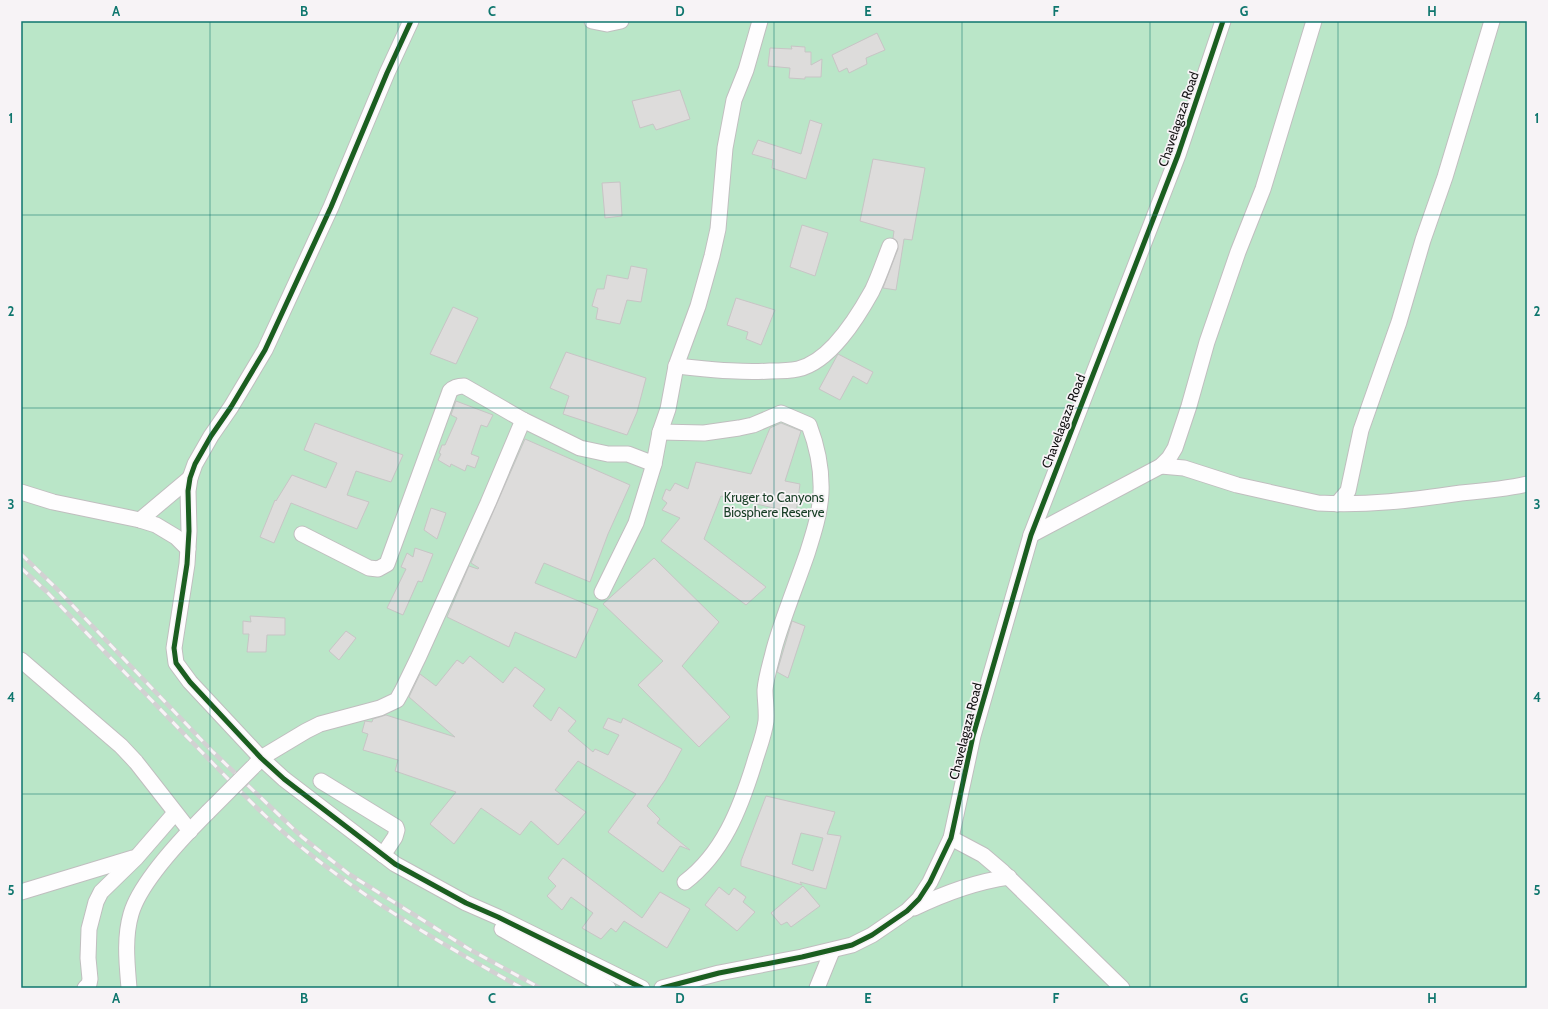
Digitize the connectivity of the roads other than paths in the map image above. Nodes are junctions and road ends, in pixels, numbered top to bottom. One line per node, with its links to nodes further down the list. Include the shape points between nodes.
1 (411, 21): 14 (street, via 331,208 265,350 211,436)
2 (592, 21): 3 (street, via 607,24)
3 (621, 21)
4 (760, 21): 9 (street, via 746,70 734,100 725,148 718,229 712,256 698,306)
5 (1223, 21): 20 (street, Chavelagaza Road, via 1178,155)
6 (1314, 21): 13 (street, via 1263,189 1207,342 1175,448)
7 (1492, 21): 17 (street, via 1435,210 1361,430 1348,491)
8 (890, 246): 9 (street, via 872,290 856,318 820,359 799,369 743,373)
9 (676, 366): 11 (street, via 668,409)
10 (523, 420): 12 (street, via 580,448 608,454 628,454); 19 (street, via 464,386 455,387 450,391 387,564 382,568 369,568); 24 (street, via 488,503 397,700 380,708 320,724)
11 (660, 432): 12 (street); 32 (street, via 704,433 739,428 780,413 809,425 821,469 819,512 775,648 765,689 764,733 745,792 730,828 715,852 698,872)
12 (654, 464): 22 (street, via 636,523)
13 (1161, 466): 17 (street, via 1184,468 1237,485 1318,503); 20 (street)
14 (190, 478): 18 (street); 21 (street)
15 (1527, 484): 17 (street, via 1405,501)
16 (21, 492): 18 (street, via 53,502)
17 (1337, 504)
18 (140, 520): 21 (street, via 169,532)
19 (302, 534)
20 (1031, 535): 28 (street, Chavelagaza Road, via 973,736)
21 (188, 549): 24 (street, via 174,648 176,663)
22 (602, 592)
23 (21, 660): 26 (street, via 121,746)
24 (257, 762): 27 (street, bridge); 29 (street, via 284,779)
25 (321, 781): 29 (street, via 396,827 395,837)
26 (175, 813): 27 (street); 30 (street)
27 (190, 831): 38 (street, via 144,888 131,914 127,944)
28 (951, 838): 31 (street, via 983,855); 35 (street, Chavelagaza Road, via 930,882)
29 (383, 855): 34 (street)
30 (136, 858): 33 (street); 37 (street, via 102,892 96,902 89,929 90,979)
31 (1008, 877): 35 (street, via 953,890); 43 (street)
32 (685, 882)
33 (21, 892)
34 (466, 903): 39 (street, via 505,931); 40 (street)
35 (908, 911): 36 (street, via 872,935)
36 (832, 951): 41 (street, via 720,973); 42 (street)
37 (86, 988)
38 (129, 988)
39 (608, 988)
40 (642, 988)
41 (662, 988)
42 (818, 988)
43 (1122, 988)

